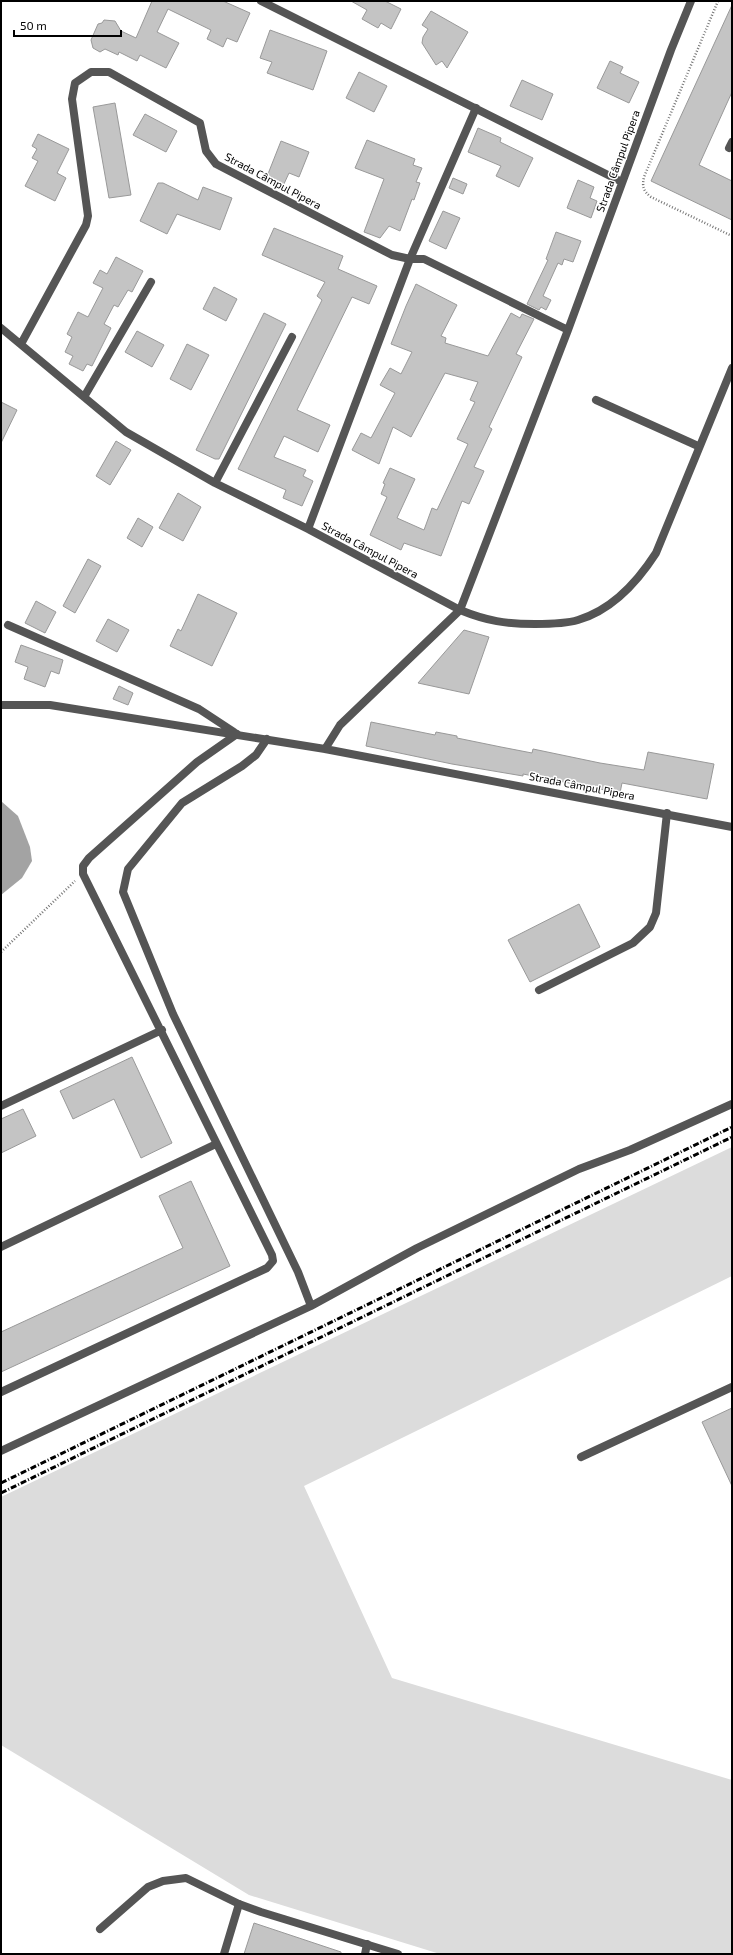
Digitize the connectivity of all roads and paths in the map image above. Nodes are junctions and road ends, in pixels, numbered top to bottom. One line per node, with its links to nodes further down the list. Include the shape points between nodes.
1 (261, 1): 4 (street)
2 (691, 1): 5 (street, Strada Câmpul Pipera)
3 (718, 1): 6 (path, via 642,185 645,193 651,197)
4 (476, 108): 5 (street); 7 (street)
5 (622, 182): 10 (street, Strada Câmpul Pipera)
6 (732, 236)
7 (410, 259): 10 (street, Strada Câmpul Pipera, via 424,259); 12 (street, Strada Câmpul Pipera, via 392,255 216,164 206,151 200,123 109,72 91,72 75,83 72,99 88,216 86,225); 18 (street)
8 (151, 282): 14 (street)
9 (1, 328): 12 (street, Strada Câmpul Pipera)
10 (568, 330): 19 (street, Strada Câmpul Pipera)
11 (292, 337): 17 (street)
12 (21, 344): 14 (street, Strada Câmpul Pipera)
13 (732, 368): 16 (street)
14 (84, 397): 17 (street, Strada Câmpul Pipera, via 126,432)
15 (596, 400): 16 (street)
16 (698, 446): 19 (street, via 656,553 642,575 604,608 578,620 527,624 485,620)
17 (215, 483): 18 (street, Strada Câmpul Pipera)
18 (308, 529): 19 (street, Strada Câmpul Pipera)
19 (460, 610): 24 (street, via 340,725)
20 (8, 624): 22 (street, via 199,709)
21 (1, 704): 22 (street, Strada Câmpul Pipera, via 50,705)
22 (237, 734): 23 (street, Strada Câmpul Pipera); 27 (street, via 197,762 89,858 83,866)
23 (266, 739): 24 (street, Strada Câmpul Pipera); 35 (street, via 256,755 242,766 182,803 128,869 123,892 173,1014 298,1272)
24 (325, 749): 25 (street, Strada Câmpul Pipera)
25 (666, 813): 26 (street, Strada Câmpul Pipera); 29 (street, via 656,913 650,926 633,943)
26 (732, 827)
27 (83, 874): 28 (path); 30 (street)
28 (1, 952)
29 (539, 990)
30 (162, 1030): 32 (street); 33 (street)
31 (732, 1104): 35 (street, via 630,1150 579,1169 417,1248)
32 (1, 1106)
33 (216, 1144): 34 (street); 37 (street, via 272,1254 273,1262 267,1268)
34 (1, 1247)
35 (311, 1306): 38 (street)
36 (732, 1388): 39 (street)
37 (1, 1392)
38 (1, 1452)
39 (581, 1457)
40 (239, 1904): 41 (street, via 186,1878 163,1881 148,1887); 42 (street); 43 (street)
41 (100, 1929)
42 (367, 1944): 44 (street); 45 (street)
43 (224, 1954)
44 (365, 1954)
45 (398, 1954)

